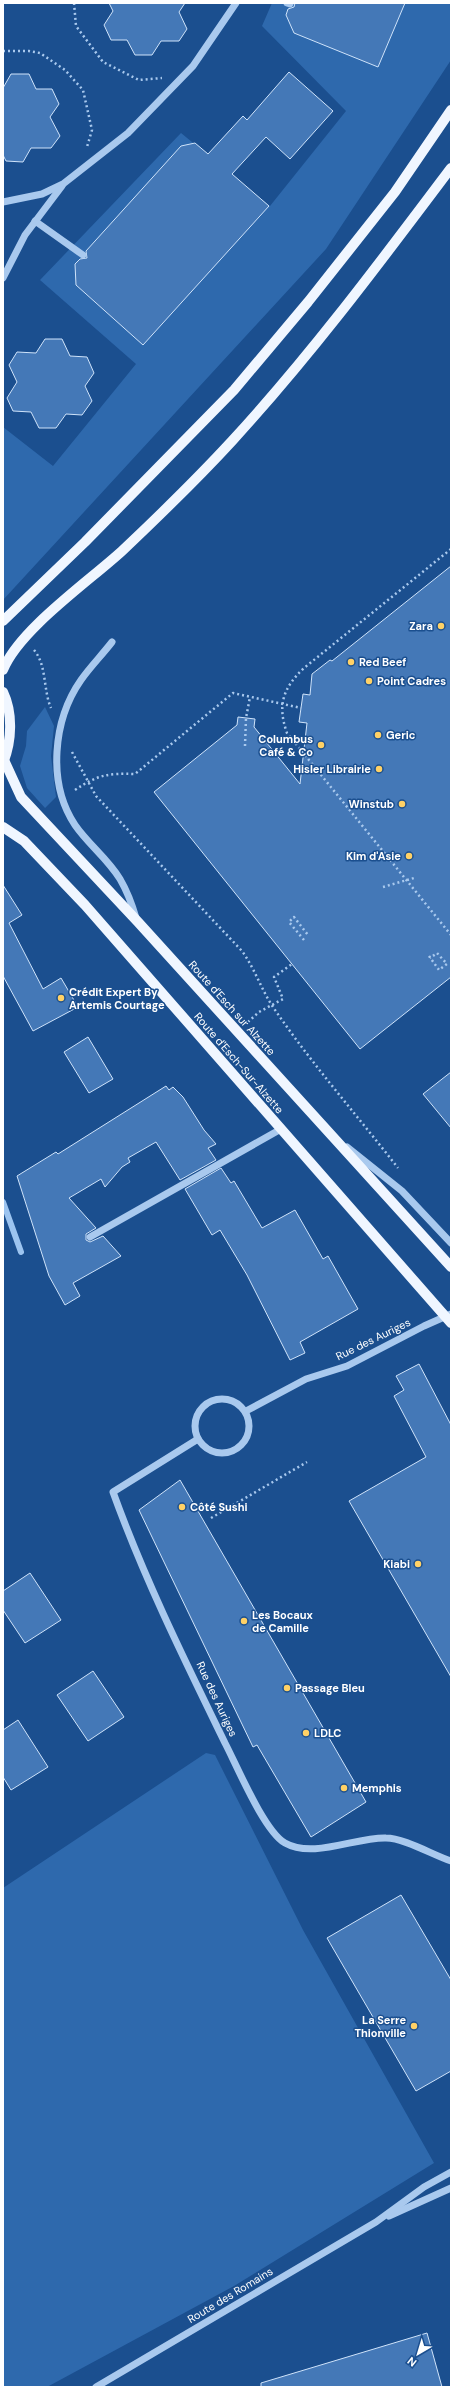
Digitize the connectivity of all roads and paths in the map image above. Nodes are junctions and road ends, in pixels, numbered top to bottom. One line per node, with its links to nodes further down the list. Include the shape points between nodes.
1 (74, 3): 4 (path, via 76,26 103,62 139,80)
2 (236, 3): 4 (street, via 206,48)
3 (3, 51): 7 (path, via 29,51 40,54 65,70 82,90 92,130)
4 (182, 77): 7 (street, via 128,133)
5 (451, 110): 14 (main road, via 395,192 234,390 85,542)
6 (451, 168): 15 (main road, via 342,312 232,441 122,550)
7 (79, 173): 8 (street)
8 (63, 184): 9 (street, via 42,194); 10 (street)
9 (3, 202)
10 (35, 221): 11 (street); 12 (street)
11 (83, 256)
12 (4, 272)
13 (451, 549): 20 (path, via 304,668 290,681)
14 (3, 621)
15 (24, 638): 17 (main road); 22 (path, via 39,656 46,693)
16 (112, 642): 22 (street, via 81,680)
17 (3, 670)
18 (3, 692): 24 (main road, via 10,724)
19 (250, 697): 20 (path); 23 (path); 25 (path, via 233,693 135,774 113,773)
20 (282, 704): 21 (path); 28 (path, via 287,733)
21 (301, 708)
22 (61, 727): 30 (street, via 57,756 58,771 67,811 90,845 119,878); 36 (path, via 96,796 242,951 253,966)
23 (245, 746)
24 (4, 762): 30 (main road, Route d'Esch sur Alzette, via 21,797)
25 (95, 778)
26 (3, 827): 38 (main road, Route d'Esch-Sur-Alzette, via 24,841 50,867)
27 (414, 878): 28 (path)
28 (406, 880): 29 (path); 32 (path)
29 (383, 887)
30 (138, 922): 37 (main road, Route d'Esch sur Alzette)
31 (308, 934): 33 (path, via 294,917 289,922)
32 (451, 935)
33 (304, 940)
34 (429, 957): 34 (path, via 439,970 447,964 437,953)
35 (292, 964): 36 (path, via 274,977 283,998)
36 (272, 1005): 37 (path, via 259,1012); 40 (path)
37 (237, 1031): 39 (main road, Route d'Esch sur Alzette)
38 (281, 1129): 41 (street); 44 (main road, Route d'Esch-Sur-Alzette)
39 (327, 1130): 42 (street, via 402,1191); 43 (main road, Route d'Esch sur Alzette)
40 (399, 1170)
41 (90, 1237)
42 (451, 1243)
43 (451, 1267)
44 (449, 1318): 45 (street, Rue des Auriges, via 346,1366 306,1379)
45 (246, 1411): 46 (street, via 231,1400 213,1400 202,1409 196,1421); 46 (street, via 250,1426 248,1435 238,1449 230,1452 211,1451)
46 (198, 1439): 49 (street, Rue des Auriges, via 113,1492 155,1593 243,1779 268,1824 285,1843 310,1849 388,1838)
47 (307, 1462): 48 (path)
48 (211, 1518)
49 (451, 1861)
50 (451, 2172): 52 (street, Route des Romains, via 424,2187)
51 (451, 2188): 52 (street, Route des Romains)
52 (376, 2222): 53 (street, Route des Romains)
53 (96, 2387)

